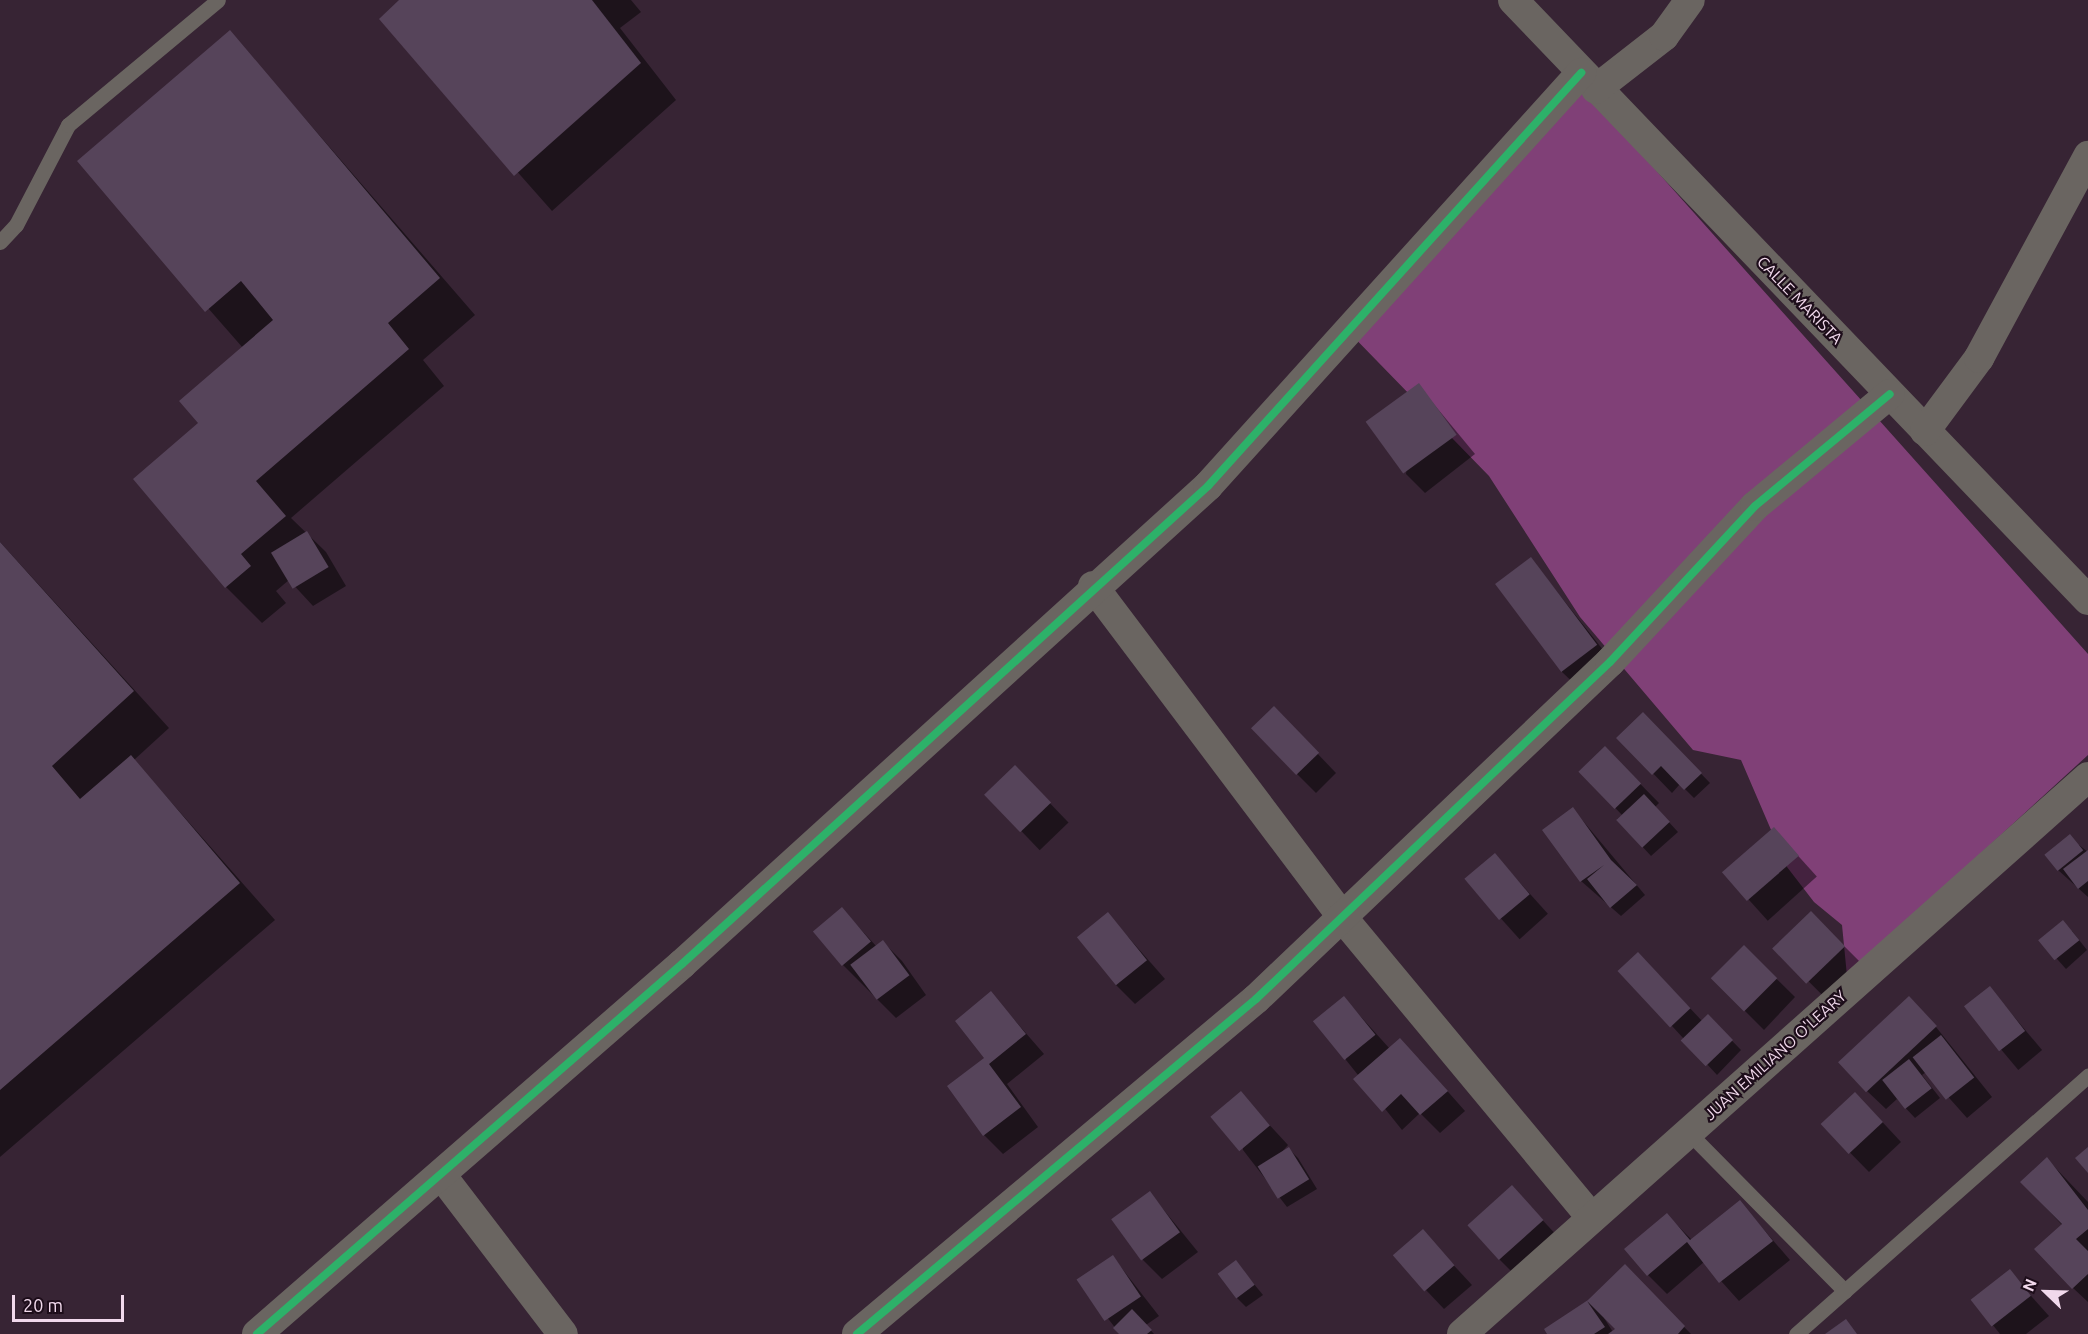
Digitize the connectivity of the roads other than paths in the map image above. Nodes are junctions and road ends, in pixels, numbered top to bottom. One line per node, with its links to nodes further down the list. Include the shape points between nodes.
1 (218, 0): 6 (lane, via 68,125 16,225)
2 (1513, 0): 4 (street, CALLE MARISTA)
3 (1690, 0): 4 (street, via 1664,36)
4 (1588, 81): 7 (street, CALLE MARISTA); 9 (street, via 1208,486)
5 (2088, 156): 8 (street, via 1979,358)
6 (0, 242)
7 (1890, 394): 8 (street, CALLE MARISTA); 12 (street, via 1755,506 1610,662)
8 (1925, 431): 10 (street, CALLE MARISTA)
9 (1093, 586): 12 (street); 15 (street)
10 (2088, 600)
11 (2088, 777): 14 (street, JUAN EMILIANO O'LEARY)
12 (1342, 917): 16 (street); 20 (street, via 1257,999)
13 (2088, 1076): 17 (lane)
14 (1689, 1133): 16 (street, JUAN EMILIANO O'LEARY); 17 (lane)
15 (442, 1176): 18 (street); 19 (street)
16 (1592, 1218): 21 (street, JUAN EMILIANO O'LEARY)
17 (1845, 1291): 22 (lane)
18 (257, 1334)
19 (563, 1334)
20 (856, 1334)
21 (1462, 1334)
22 (1796, 1334)

